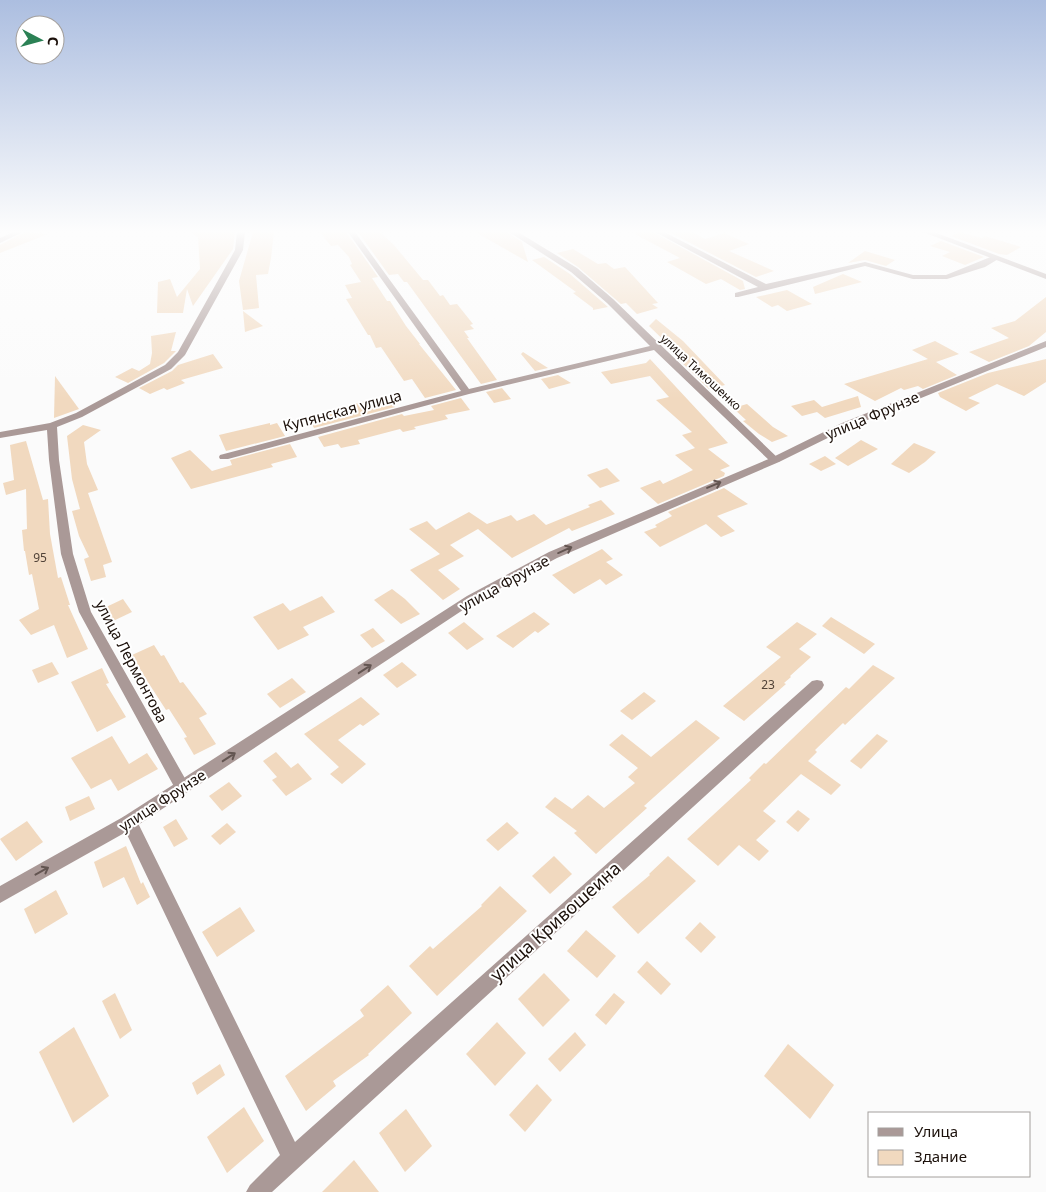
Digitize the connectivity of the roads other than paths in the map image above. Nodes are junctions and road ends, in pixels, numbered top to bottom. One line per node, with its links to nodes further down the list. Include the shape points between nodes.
1 (218, 288): 9 (street, via 182,353 168,367)
2 (392, 288): 8 (street)
3 (594, 288): 7 (street, улица Тимошенко)
4 (763, 288): 5 (street)
5 (738, 295)
6 (1046, 344): 12 (street, улица Фрунзе, via 846,426)
7 (656, 347): 8 (street, Купянская улица); 12 (street, улица Тимошенко)
8 (468, 392): 11 (street, Купянская улица)
9 (52, 426): 10 (street); 14 (street, улица Лермонтова, via 67,554 85,612)
10 (0, 435)
11 (224, 457)
12 (775, 460): 14 (street, улица Фрунзе, one-way to 12, via 471,599 553,555)
13 (817, 685): 17 (street, улица Кривошеина)
14 (182, 787): 15 (street, улица Фрунзе)
15 (129, 822): 16 (street, улица Фрунзе, one-way to 15); 17 (street)
16 (0, 895)
17 (292, 1158): 18 (street, улица Кривошеина)
18 (257, 1192)

